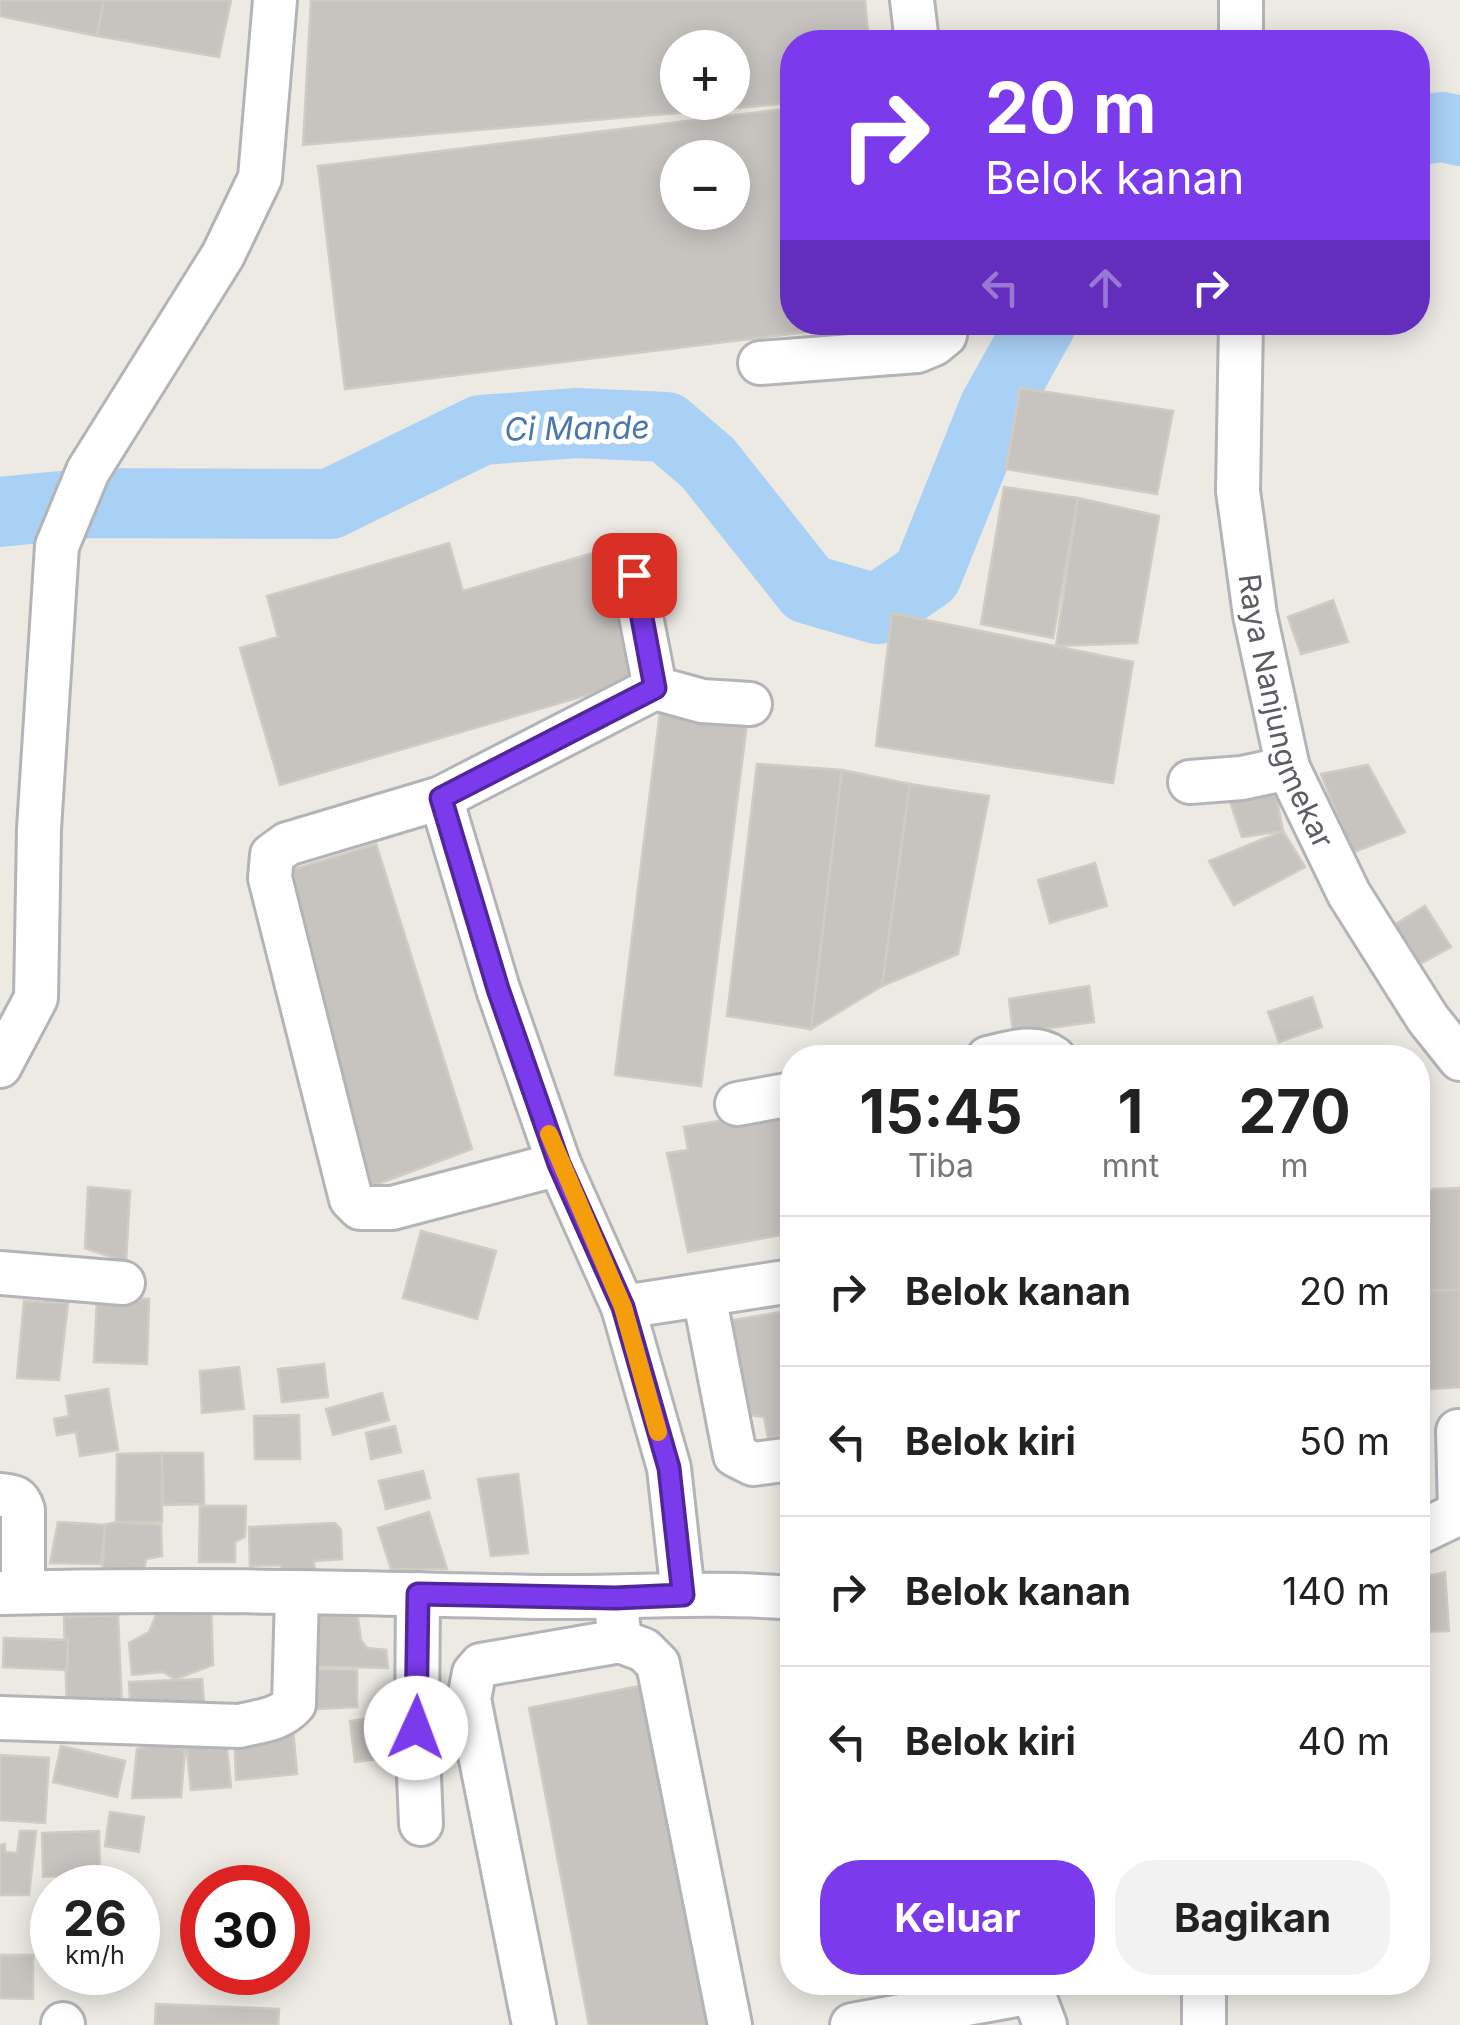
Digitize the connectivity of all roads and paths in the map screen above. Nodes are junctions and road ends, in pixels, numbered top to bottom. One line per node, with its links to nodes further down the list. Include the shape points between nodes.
1 (274, 0): 16 (street, via 260,178 222,254 88,471 58,546 39,829 36,998)
2 (912, 0): 4 (street)
3 (1241, 0): 5 (street)
4 (915, 30)
5 (1241, 30)
6 (945, 335): 8 (street, via 916,351)
7 (1242, 335): 12 (street, Raya Nanjungmekar, via 1238,491 1255,615)
8 (760, 364)
9 (634, 575): 10 (street)
10 (655, 688): 11 (street, via 702,701); 14 (street)
11 (750, 704)
12 (1288, 768): 13 (street); 15 (street, Raya Nanjungmekar, via 1349,894)
13 (1190, 782)
14 (441, 798): 19 (street); 19 (street, via 272,854 270,878 346,1187 360,1208 378,1210)
15 (1460, 1059)
16 (0, 1066)
17 (780, 1096): 18 (street)
18 (737, 1104)
19 (559, 1164): 24 (street)
20 (0, 1274): 21 (street)
21 (124, 1283)
22 (780, 1283): 23 (street)
23 (704, 1295): 24 (street); 26 (street, via 735,1456 753,1464)
24 (623, 1307): 33 (street, via 669,1468)
25 (1458, 1431): 28 (street)
26 (780, 1460)
27 (0, 1494): 30 (street, via 13,1496 23,1510)
28 (1460, 1513): 29 (street)
29 (1430, 1528)
30 (11, 1593): 31 (street)
31 (297, 1594): 32 (street); 37 (street, via 294,1704 275,1718 240,1726)
32 (418, 1594): 34 (street); 38 (street)
33 (683, 1595): 34 (street); 35 (street)
34 (615, 1598): 36 (street)
35 (780, 1598)
36 (620, 1641): 42 (street, via 481,1665 474,1673 470,1699); 43 (street, via 658,1664)
37 (0, 1718)
38 (421, 1824)
39 (1016, 1995): 44 (street)
40 (1023, 1995): 45 (street, via 1036,2001)
41 (1204, 1995): 46 (street)
42 (534, 2025)
43 (730, 2025)
44 (852, 2025)
45 (1045, 2025)
46 (1204, 2025)

